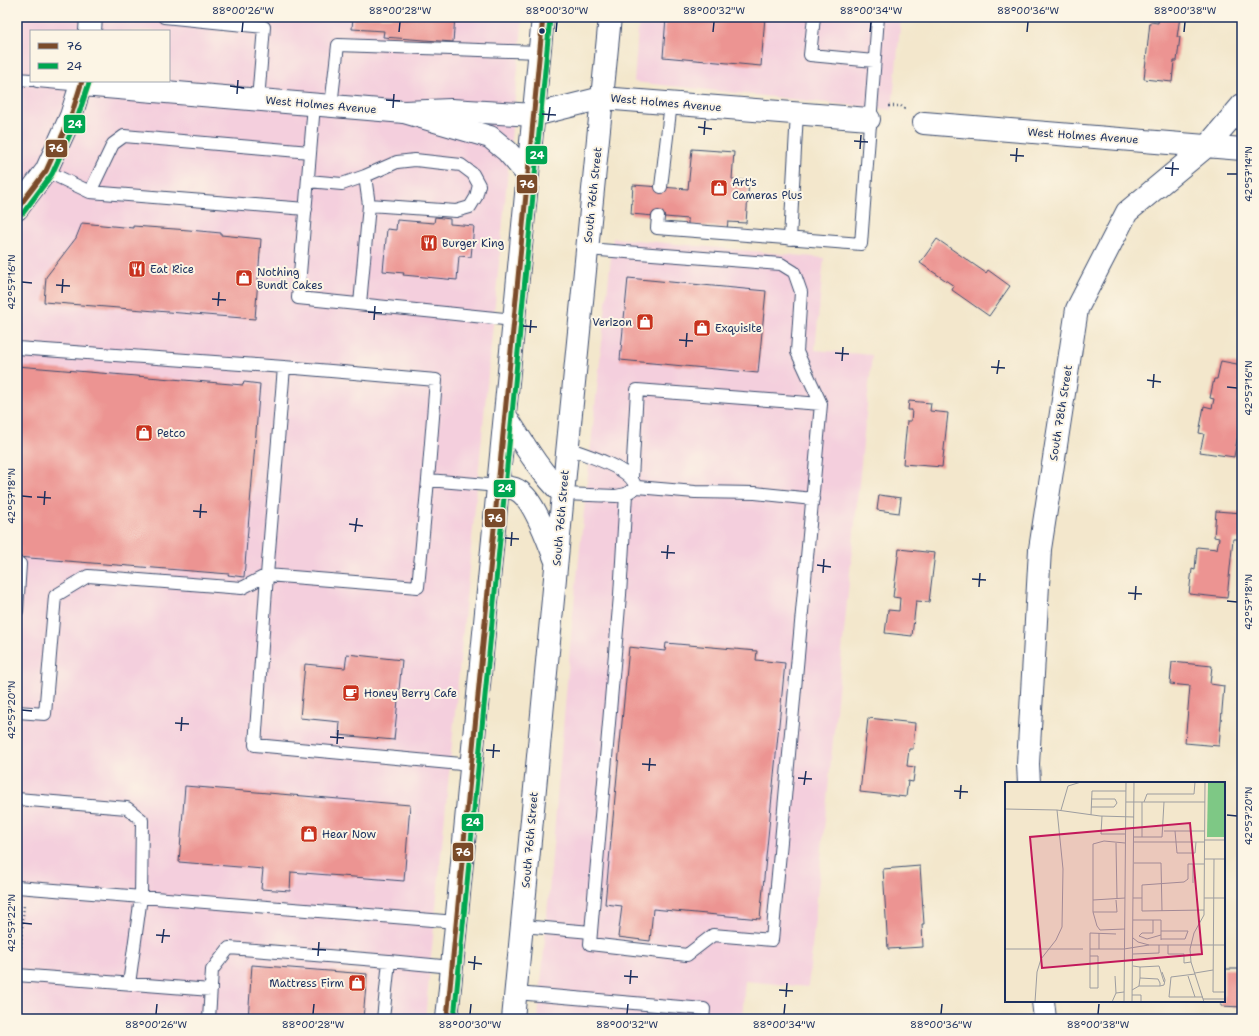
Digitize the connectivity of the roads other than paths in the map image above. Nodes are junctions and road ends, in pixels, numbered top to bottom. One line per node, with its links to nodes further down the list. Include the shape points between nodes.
1 (91, 17): 7 (main road)
2 (164, 17): 15 (lane, via 264,27)
3 (543, 17): 8 (main road)
4 (610, 17): 14 (main road, South 76th Street)
5 (814, 17): 9 (lane, via 810,55)
6 (878, 17): 9 (lane)
7 (90, 30)
8 (540, 52): 18 (lane, via 338,45); 22 (main road)
9 (874, 61): 20 (lane)
10 (17, 79): 11 (lane)
11 (30, 80)
12 (60, 82): 13 (lane)
13 (82, 83): 15 (main road, West Holmes Avenue); 27 (main road, via 71,116)
14 (602, 98): 16 (main road, West Holmes Avenue); 22 (main road, West Holmes Avenue); 38 (main road, South 76th Street)
15 (258, 100): 18 (main road, West Holmes Avenue)
16 (671, 103): 21 (main road, West Holmes Avenue); 31 (lane)
17 (1242, 105): 24 (main road, South 78th Street)
18 (322, 106): 19 (main road, West Holmes Avenue); 26 (lane)
19 (404, 112): 22 (main road, West Holmes Avenue, via 452,110); 28 (main road, via 490,137 507,151)
20 (870, 112): 21 (main road, West Holmes Avenue); 37 (lane, via 861,244)
21 (797, 113): 37 (lane)
22 (534, 115): 28 (main road)
23 (924, 123): 24 (main road, West Holmes Avenue)
24 (1208, 146): 25 (main road, West Holmes Avenue); 58 (main road, South 78th Street, via 1127,212 1077,309 1040,550)
25 (1242, 149)
26 (310, 152): 30 (lane); 32 (lane, via 124,136 113,144)
27 (46, 171): 32 (lane); 34 (main road)
28 (528, 175): 40 (main road)
29 (365, 176): 30 (lane, via 342,184); 33 (lane); 33 (lane, via 397,162 415,160 461,165 473,174 479,185 470,207 456,211)
30 (308, 181): 35 (lane)
31 (661, 187)
32 (90, 192): 35 (lane)
33 (368, 205): 39 (lane)
34 (17, 209)
35 (306, 209): 39 (lane, via 298,298)
36 (658, 217): 37 (lane, via 657,228)
37 (790, 239)
38 (587, 249): 43 (lane, via 781,264 794,272 801,292 797,352); 45 (main road, South 76th Street)
39 (360, 304): 40 (lane)
40 (514, 320): 44 (main road)
41 (17, 348): 42 (lane)
42 (284, 367): 46 (lane, via 436,380); 54 (lane)
43 (822, 404): 47 (lane, via 637,390); 51 (lane)
44 (505, 415): 48 (main road); 49 (main road, via 541,471)
45 (568, 448): 47 (lane, via 624,472); 49 (main road, South 76th Street)
46 (428, 480): 48 (lane); 54 (lane, via 418,587)
47 (634, 482): 50 (lane); 51 (lane, via 695,492 755,493)
48 (499, 486): 52 (main road, via 515,488 526,496); 57 (main road)
49 (563, 494): 50 (lane); 52 (main road, South 76th Street)
50 (626, 494): 64 (lane)
51 (813, 499): 64 (lane, via 772,940 713,935 687,955 590,944)
52 (557, 563): 63 (main road, South 76th Street)
53 (20, 564): 55 (lane)
54 (267, 575): 56 (lane, via 242,588 88,576 55,596 45,714); 57 (lane, via 255,745)
55 (17, 611)
56 (17, 712)
57 (472, 765): 62 (main road)
58 (1029, 782)
59 (17, 799): 61 (lane, via 127,808 142,820)
60 (21, 887): 61 (lane)
61 (141, 897): 62 (lane); 68 (lane)
62 (457, 922): 66 (main road)
63 (522, 926): 64 (lane); 70 (main road, South 76th Street)
64 (591, 932)
65 (389, 961): 66 (lane); 69 (lane, via 229,948 212,970); 73 (lane)
66 (452, 967): 74 (main road)
67 (18, 975): 68 (lane)
68 (129, 984): 69 (lane)
69 (211, 985): 72 (lane)
70 (516, 993): 75 (main road, South 76th Street); 76 (lane, via 704,1009)
71 (1043, 1002): 77 (main road)
72 (209, 1019)
73 (384, 1019)
74 (447, 1019)
75 (513, 1019)
76 (703, 1019)
77 (1045, 1019)

